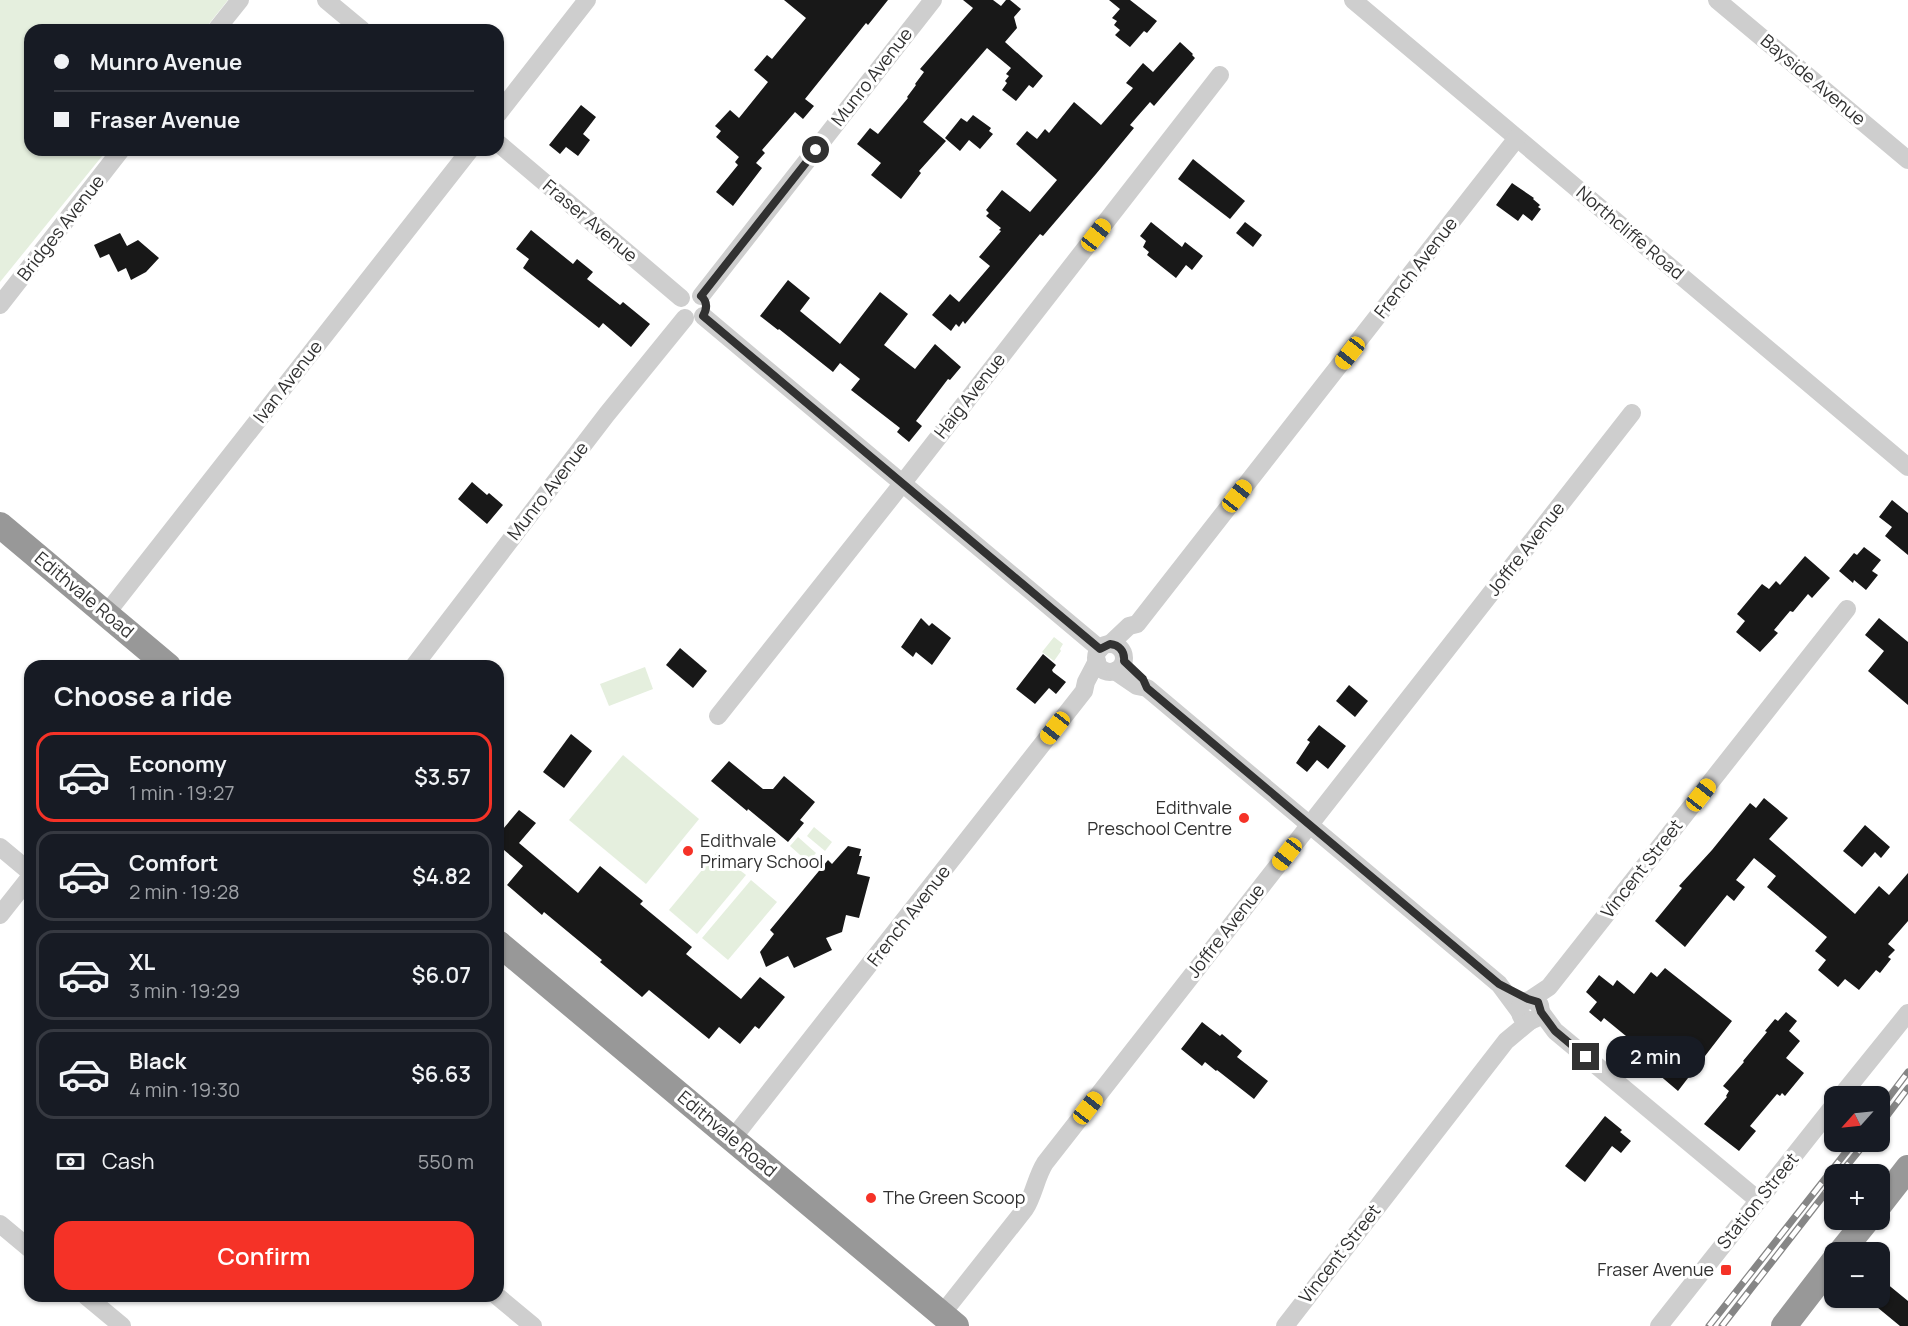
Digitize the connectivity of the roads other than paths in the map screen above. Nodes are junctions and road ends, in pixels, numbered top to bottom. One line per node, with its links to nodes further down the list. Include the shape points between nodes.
1 (240, 0): 7 (street)
2 (326, 0): 8 (street)
3 (587, 0): 10 (street)
4 (933, 0): 16 (street, Munro Avenue)
5 (1353, 0): 11 (street, Northcliffe Road)
6 (1717, 0): 15 (street, Bayside Avenue)
7 (221, 24)
8 (355, 24)
9 (1220, 75): 22 (street, Haig Avenue)
10 (504, 106)
11 (1517, 138): 21 (street, Northcliffe Road); 26 (street, French Avenue, via 1137,624 1135,634)
12 (504, 148): 17 (street, Fraser Avenue)
13 (116, 156): 18 (street, Bridges Avenue)
14 (465, 156): 25 (street, Ivan Avenue)
15 (1908, 160)
16 (701, 296): 17 (street, via 688,293); 19 (street, via 706,307)
17 (681, 298): 19 (street, via 679,309)
18 (0, 305)
19 (694, 317): 22 (street); 28 (street, Munro Avenue, via 608,414)
20 (1632, 413): 30 (street, Joffre Avenue)
21 (1908, 467)
22 (902, 484): 26 (street); 29 (street, Haig Avenue)
23 (0, 525): 25 (highway, Edithvale Road)
24 (1846, 609): 36 (street, Vincent Street)
25 (106, 614): 27 (highway, Edithvale Road)
26 (1111, 658): 30 (street, via 1137,686 1147,688); 40 (street, French Avenue, via 1092,690 1084,692)
27 (161, 660)
28 (419, 660)
29 (718, 716)
30 (1310, 825): 36 (street); 51 (street, Joffre Avenue, via 1045,1163 1025,1209)
31 (0, 847): 32 (street)
32 (24, 867)
33 (24, 899): 34 (street)
34 (0, 915)
35 (504, 948): 40 (highway, Edithvale Road)
36 (1530, 1010): 43 (street); 54 (street, Vincent Street)
37 (1908, 1013): 38 (street)
38 (1849, 1086)
39 (1824, 1118): 43 (street, Station Street)
40 (733, 1138): 51 (highway, Edithvale Road)
41 (1908, 1168): 42 (highway)
42 (1890, 1191)
43 (1758, 1200): 55 (street, Station Street)
44 (0, 1224): 47 (street)
45 (1859, 1230): 46 (highway)
46 (1849, 1242)
47 (24, 1244)
48 (1824, 1274): 56 (highway)
49 (93, 1302): 52 (street)
50 (504, 1302): 53 (street)
51 (949, 1320)
52 (122, 1326)
53 (533, 1326)
54 (1285, 1326)
55 (1659, 1326)
56 (1784, 1326)

